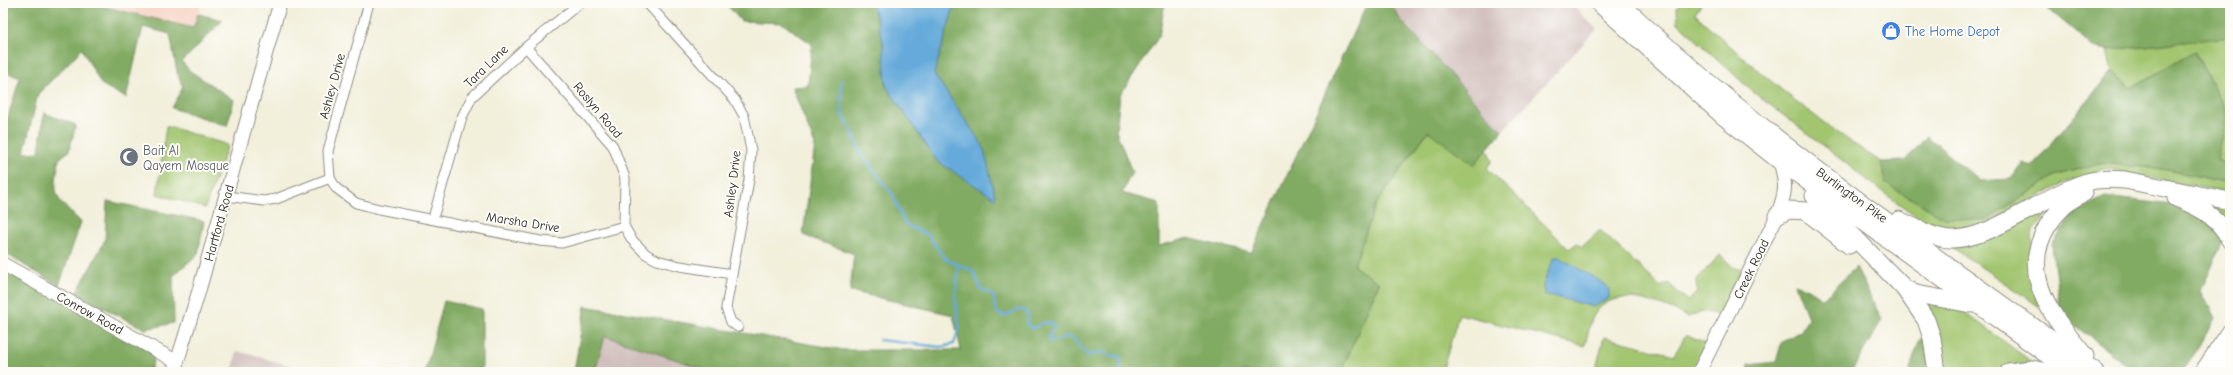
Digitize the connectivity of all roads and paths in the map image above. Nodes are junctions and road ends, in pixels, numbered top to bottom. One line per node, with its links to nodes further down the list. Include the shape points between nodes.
1 (280, 3): 11 (street, Hartford Road)
2 (369, 3): 9 (street, Ashley Drive, via 328,151)
3 (580, 3): 7 (street, Tara Lane)
4 (647, 3): 19 (street, Ashley Drive, via 735,100 744,116 751,150 749,180)
5 (1599, 3): 8 (highway, Burlington Pike, via 1706,101)
6 (1620, 3): 10 (highway, Burlington Pike, via 1731,103)
7 (526, 47): 14 (street, Tara Lane, via 472,97 462,117); 15 (street, Roslyn Road, via 613,146 624,178)
8 (1780, 161): 13 (street, Creek Road, via 1786,184); 18 (highway); 21 (highway, Burlington Pike)
9 (330, 178): 11 (street, via 264,202); 14 (street, Marsha Drive, via 336,188 356,203 379,210)
10 (1834, 182): 12 (highway, via 1894,218 1925,232 1950,239 1978,235 2059,194 2091,181 2125,180); 32 (highway, Burlington Pike)
11 (226, 196): 26 (street, Hartford Road)
12 (2230, 201)
13 (1777, 216): 18 (highway, via 1788,210 1806,211); 27 (street, Creek Road)
14 (433, 218): 15 (street, Marsha Drive, via 540,240 562,242)
15 (624, 226): 19 (street, via 635,244 657,260)
16 (2230, 240): 32 (highway, via 2218,222 2205,211 2153,191 2116,186 2098,188 2077,196 2056,212 2041,237 2036,268 2038,284 2050,313)
17 (3, 264): 26 (street, Conrow Road)
18 (1888, 273): 20 (highway)
19 (732, 274): 22 (street, Ashley Drive, via 726,308 731,322)
20 (1904, 288): 21 (highway, via 1916,294); 28 (highway, via 1926,320 1932,338)
21 (1978, 305): 31 (highway, Burlington Pike)
22 (738, 327)
23 (2230, 331): 33 (main road)
24 (2230, 349): 34 (street)
25 (2230, 366): 35 (highway)
26 (175, 367)
27 (1699, 372)
28 (1937, 372)
29 (2009, 372): 30 (highway, via 2032,369)
30 (2046, 372)
31 (2071, 372)
32 (2097, 372)
33 (2202, 372)
34 (2214, 372)
35 (2222, 372)

